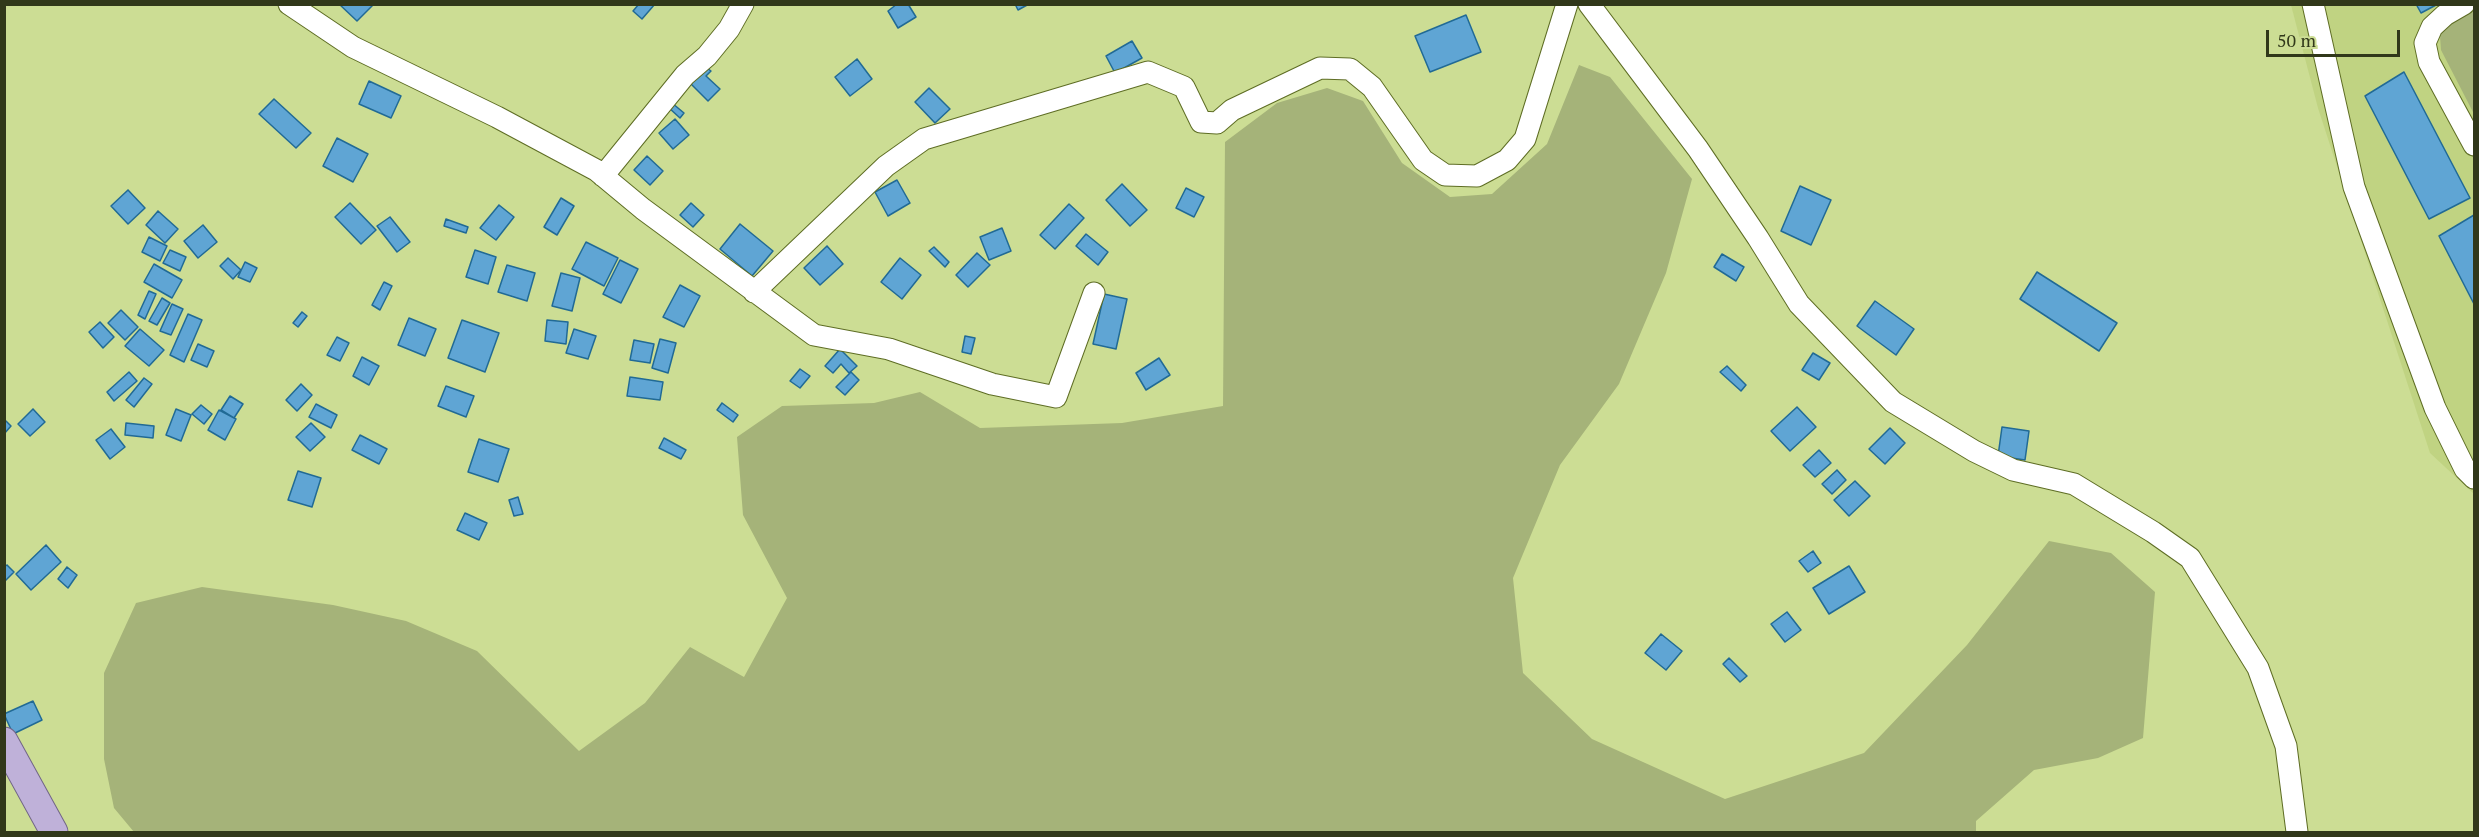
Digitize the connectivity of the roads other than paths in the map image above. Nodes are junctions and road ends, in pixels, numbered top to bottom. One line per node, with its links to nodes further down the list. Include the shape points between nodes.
1 (743, 4): 8 (street, via 722,38 685,75)
2 (1567, 4): 9 (street, via 1525,139 1507,160 1477,177 1445,176 1424,160 1372,87 1350,69 1320,68 1232,110 1217,123 1201,122 1184,87 1148,72 924,139 886,166)
3 (1589, 4): 14 (street, via 1698,149 1799,304 1893,402 2013,470 2074,484 2190,558 2258,668 2286,746)
4 (2313, 4): 11 (street, via 2354,187 2435,408 2464,469)
5 (2464, 4): 7 (street, via 2432,27 2426,43 2429,62)
6 (293, 6): 8 (street, via 353,47 497,117)
7 (2475, 145)
8 (603, 176): 9 (street)
9 (754, 292): 10 (street, via 814,334 889,349 992,384 1056,397)
10 (1094, 293)
11 (2475, 478)
12 (4, 741): 13 (main road)
13 (54, 832)
14 (2297, 832)

